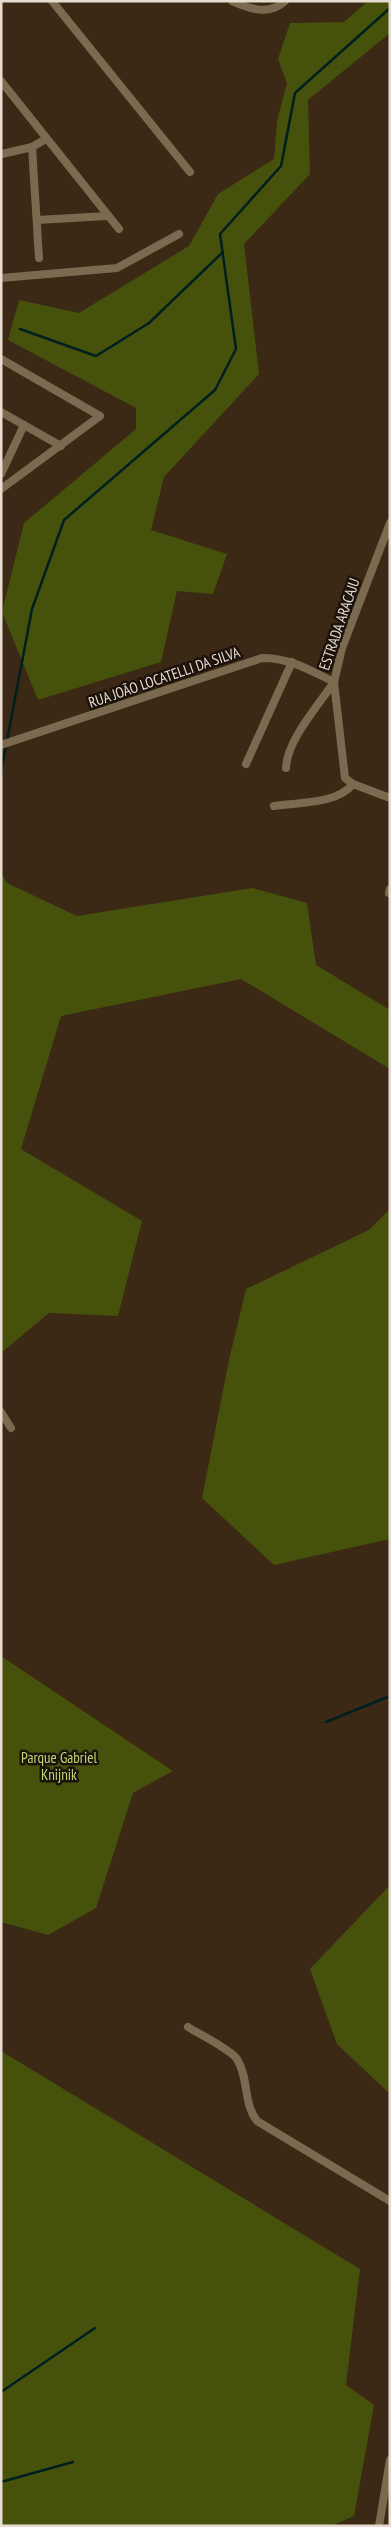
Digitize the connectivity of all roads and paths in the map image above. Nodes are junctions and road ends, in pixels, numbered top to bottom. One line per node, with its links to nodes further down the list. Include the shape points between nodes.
1 (52, 1): 8 (street)
2 (232, 1): 3 (street, via 263,12)
3 (285, 1)
4 (1, 81): 5 (street)
5 (46, 138): 6 (street); 9 (street)
6 (32, 148): 7 (street); 10 (street)
7 (2, 154)
8 (190, 172)
9 (107, 216): 10 (street); 11 (street)
10 (37, 220): 13 (street)
11 (119, 229)
12 (180, 234): 14 (street, via 117,268)
13 (39, 258)
14 (1, 278)
15 (1, 360): 18 (street, via 100,416)
16 (1, 412): 17 (street)
17 (24, 425): 18 (street); 19 (street)
18 (61, 446): 20 (street)
19 (1, 474)
20 (1, 489)
21 (390, 523): 23 (street, ESTRADA ARACAJU, via 342,648)
22 (292, 662): 23 (street, RUA JOÃO LOCATELLI DA SILVA); 24 (street, RUA JOÃO LOCATELLI DA SILVA, via 281,658 262,658 240,664); 25 (street)
23 (334, 682): 26 (street, via 292,743); 27 (street, ESTRADA ARACAJU, via 345,778)
24 (1, 745)
25 (246, 764)
26 (286, 768)
27 (353, 784): 28 (street); 29 (street, via 343,794 332,798)
28 (390, 798)
29 (274, 806)
30 (1, 1412): 31 (street)
31 (11, 1428)
32 (188, 2027): 33 (street, via 236,2057 250,2112 257,2121)
33 (390, 2201)
34 (390, 2460): 35 (street)
35 (379, 2526)

